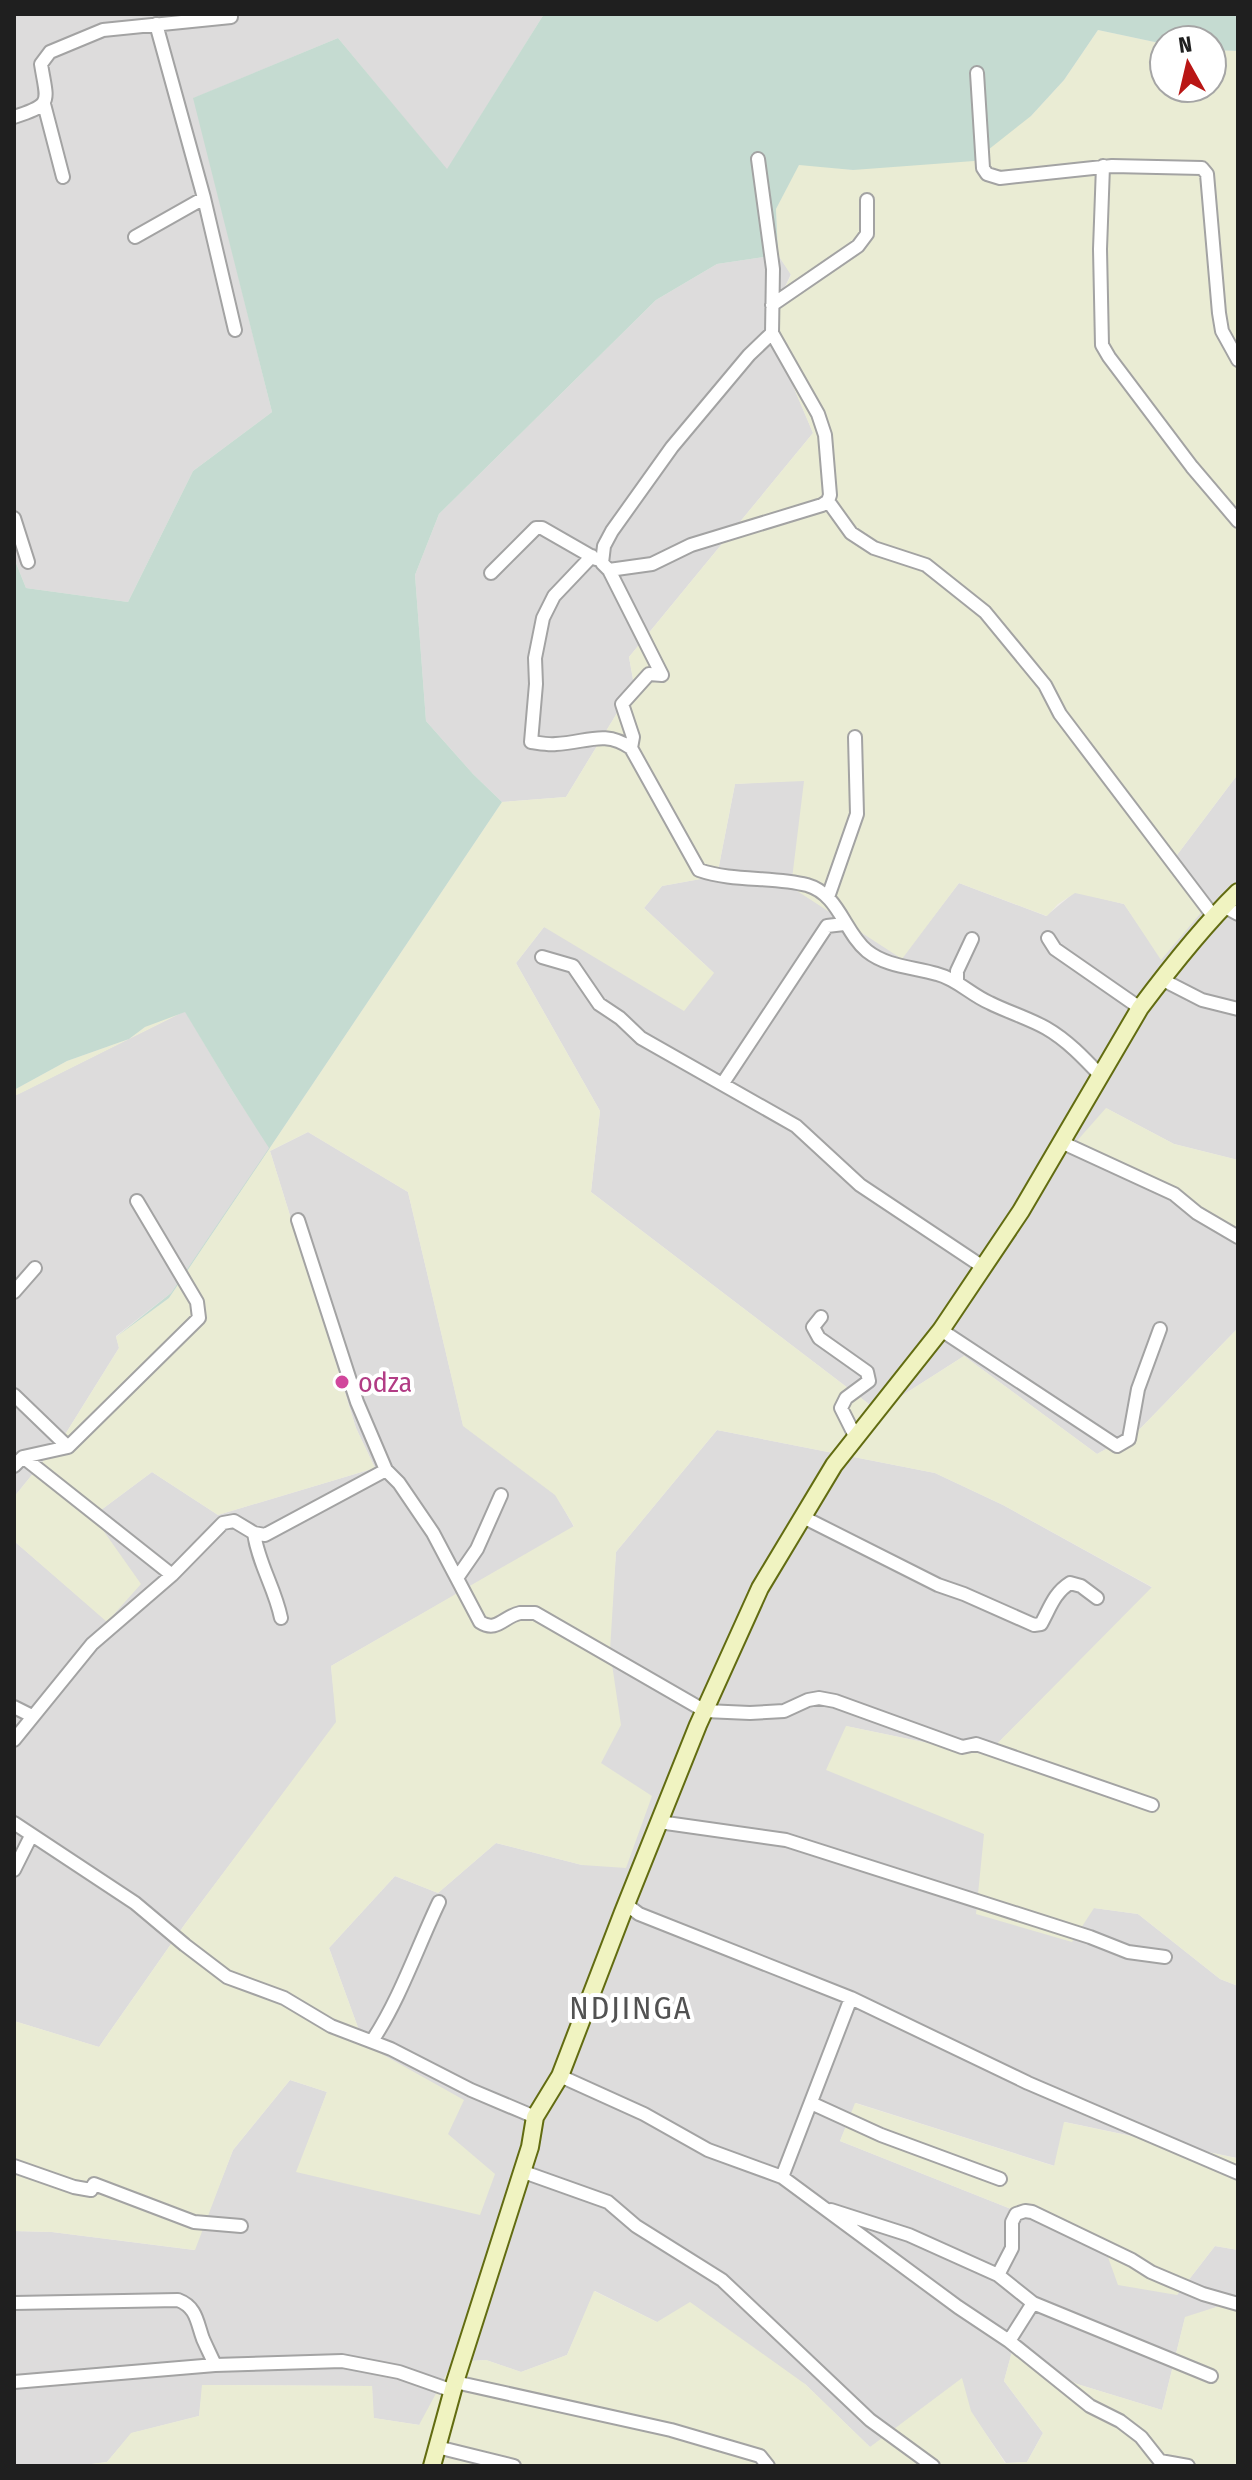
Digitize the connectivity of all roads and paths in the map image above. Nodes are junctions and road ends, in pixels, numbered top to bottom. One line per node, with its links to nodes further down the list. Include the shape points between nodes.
1 (231, 17): 2 (street)
2 (156, 24): 4 (street, via 103,30 50,52 41,64); 9 (street)
3 (977, 73): 7 (street, via 987,174 1000,178)
4 (44, 104): 5 (street); 8 (street)
5 (14, 117)
6 (758, 159): 12 (street, via 773,269)
7 (1103, 166): 15 (street, via 1195,167 1207,174 1222,331); 18 (street, via 1102,345)
8 (63, 177)
9 (204, 198): 11 (street); 13 (street)
10 (867, 200): 12 (street, via 867,234 858,246)
11 (135, 237)
12 (772, 305): 14 (street)
13 (235, 330)
14 (772, 333): 16 (street, via 825,435); 20 (street, via 662,459 612,531)
15 (1238, 360)
16 (828, 501): 20 (street, via 691,545 652,564); 26 (street, via 851,533 874,548 926,565 985,612 1045,685 1060,714)
17 (14, 518): 19 (street)
18 (1238, 521)
19 (28, 562)
20 (601, 563): 21 (street, via 536,528); 23 (street, via 662,675 649,674 622,704 633,737); 23 (street, via 554,596 543,618 535,658 531,742 617,738)
21 (491, 573)
22 (855, 737): 25 (street, via 857,814)
23 (631, 748): 25 (street, via 699,870 810,886)
24 (1238, 892): 26 (street)
25 (828, 897): 27 (street)
26 (1225, 912): 31 (street)
27 (844, 924): 32 (street, via 868,952); 36 (street, via 827,926)
28 (1048, 938): 33 (street, via 1055,949)
29 (972, 939): 32 (street)
30 (542, 957): 36 (street, via 573,966 599,1004 641,1038)
31 (1161, 979): 33 (street); 34 (street, via 1202,1000)
32 (957, 983): 35 (street, via 1046,1028)
33 (1140, 1008): 35 (street)
34 (1238, 1009)
35 (1101, 1076): 37 (street)
36 (723, 1083): 41 (street, via 796,1126 860,1185)
37 (1061, 1142): 40 (street, via 1174,1194); 41 (street)
38 (137, 1201): 49 (street, via 197,1302 199,1318)
39 (298, 1220): 51 (street, via 357,1402)
40 (1238, 1237)
41 (983, 1267): 46 (street)
42 (35, 1268): 43 (street)
43 (14, 1292)
44 (821, 1317): 48 (street, via 813,1327 819,1338 867,1372 869,1381 841,1408)
45 (1160, 1329): 46 (street, via 1138,1389 1129,1439 1117,1446)
46 (941, 1330): 48 (street)
47 (14, 1395): 49 (street)
48 (856, 1438): 53 (street)
49 (68, 1447): 50 (street)
50 (18, 1461): 55 (street)
51 (386, 1470): 54 (street, via 274,1532); 56 (street, via 433,1533)
52 (501, 1495): 56 (street, via 477,1549)
53 (803, 1517): 57 (street, via 938,1585 1034,1625 1041,1624 1055,1594 1070,1583); 60 (street, via 760,1588)
54 (254, 1533): 55 (street, via 234,1521 223,1523); 58 (street)
55 (172, 1575): 61 (street, via 92,1644)
56 (457, 1578): 60 (street, via 486,1626 535,1613)
57 (1097, 1598)
58 (281, 1618)
59 (14, 1707): 61 (street)
60 (705, 1711): 63 (street, via 773,1712 819,1698 835,1701 962,1747 976,1744); 64 (street)
61 (32, 1716): 62 (street)
62 (14, 1740)
63 (1152, 1805)
64 (659, 1822): 69 (street); 70 (street, via 786,1840 1128,1952)
65 (14, 1823): 66 (street)
66 (31, 1836): 67 (street); 72 (street, via 135,1903 227,1977)
67 (14, 1870)
68 (439, 1902): 72 (street)
69 (624, 1911): 71 (street, via 631,1908); 73 (street)
70 (1165, 1957)
71 (851, 1998): 74 (street); 78 (street, via 1028,2083)
72 (372, 2041): 75 (street)
73 (560, 2076): 75 (street); 79 (street, via 708,2150)
74 (811, 2103): 79 (street); 80 (street)
75 (535, 2117): 77 (street)
76 (14, 2166): 82 (street, via 74,2187 91,2190 94,2184 194,2222)
77 (521, 2171): 91 (street); 97 (street, via 608,2202 722,2280 870,2420)
78 (1238, 2173)
79 (782, 2177): 81 (street)
80 (1000, 2179)
81 (821, 2206): 83 (street, via 909,2235); 87 (street)
82 (241, 2226)
83 (998, 2275): 85 (street); 86 (street, via 1012,2248 1012,2222 1025,2211 1151,2272)
84 (14, 2303): 88 (street, via 178,2300 196,2314)
85 (1033, 2303): 87 (street); 89 (street)
86 (1238, 2304)
87 (1009, 2341): 93 (street, via 1090,2406 1141,2437)
88 (215, 2365): 90 (street); 91 (street, via 342,2361)
89 (1211, 2376)
90 (14, 2382)
91 (454, 2386): 92 (street); 96 (street, via 671,2430 760,2456)
92 (437, 2447): 94 (street); 95 (street)
93 (1160, 2464): 98 (street)
94 (432, 2466)
95 (514, 2466)
96 (768, 2466)
97 (933, 2466)
98 (1188, 2466)

